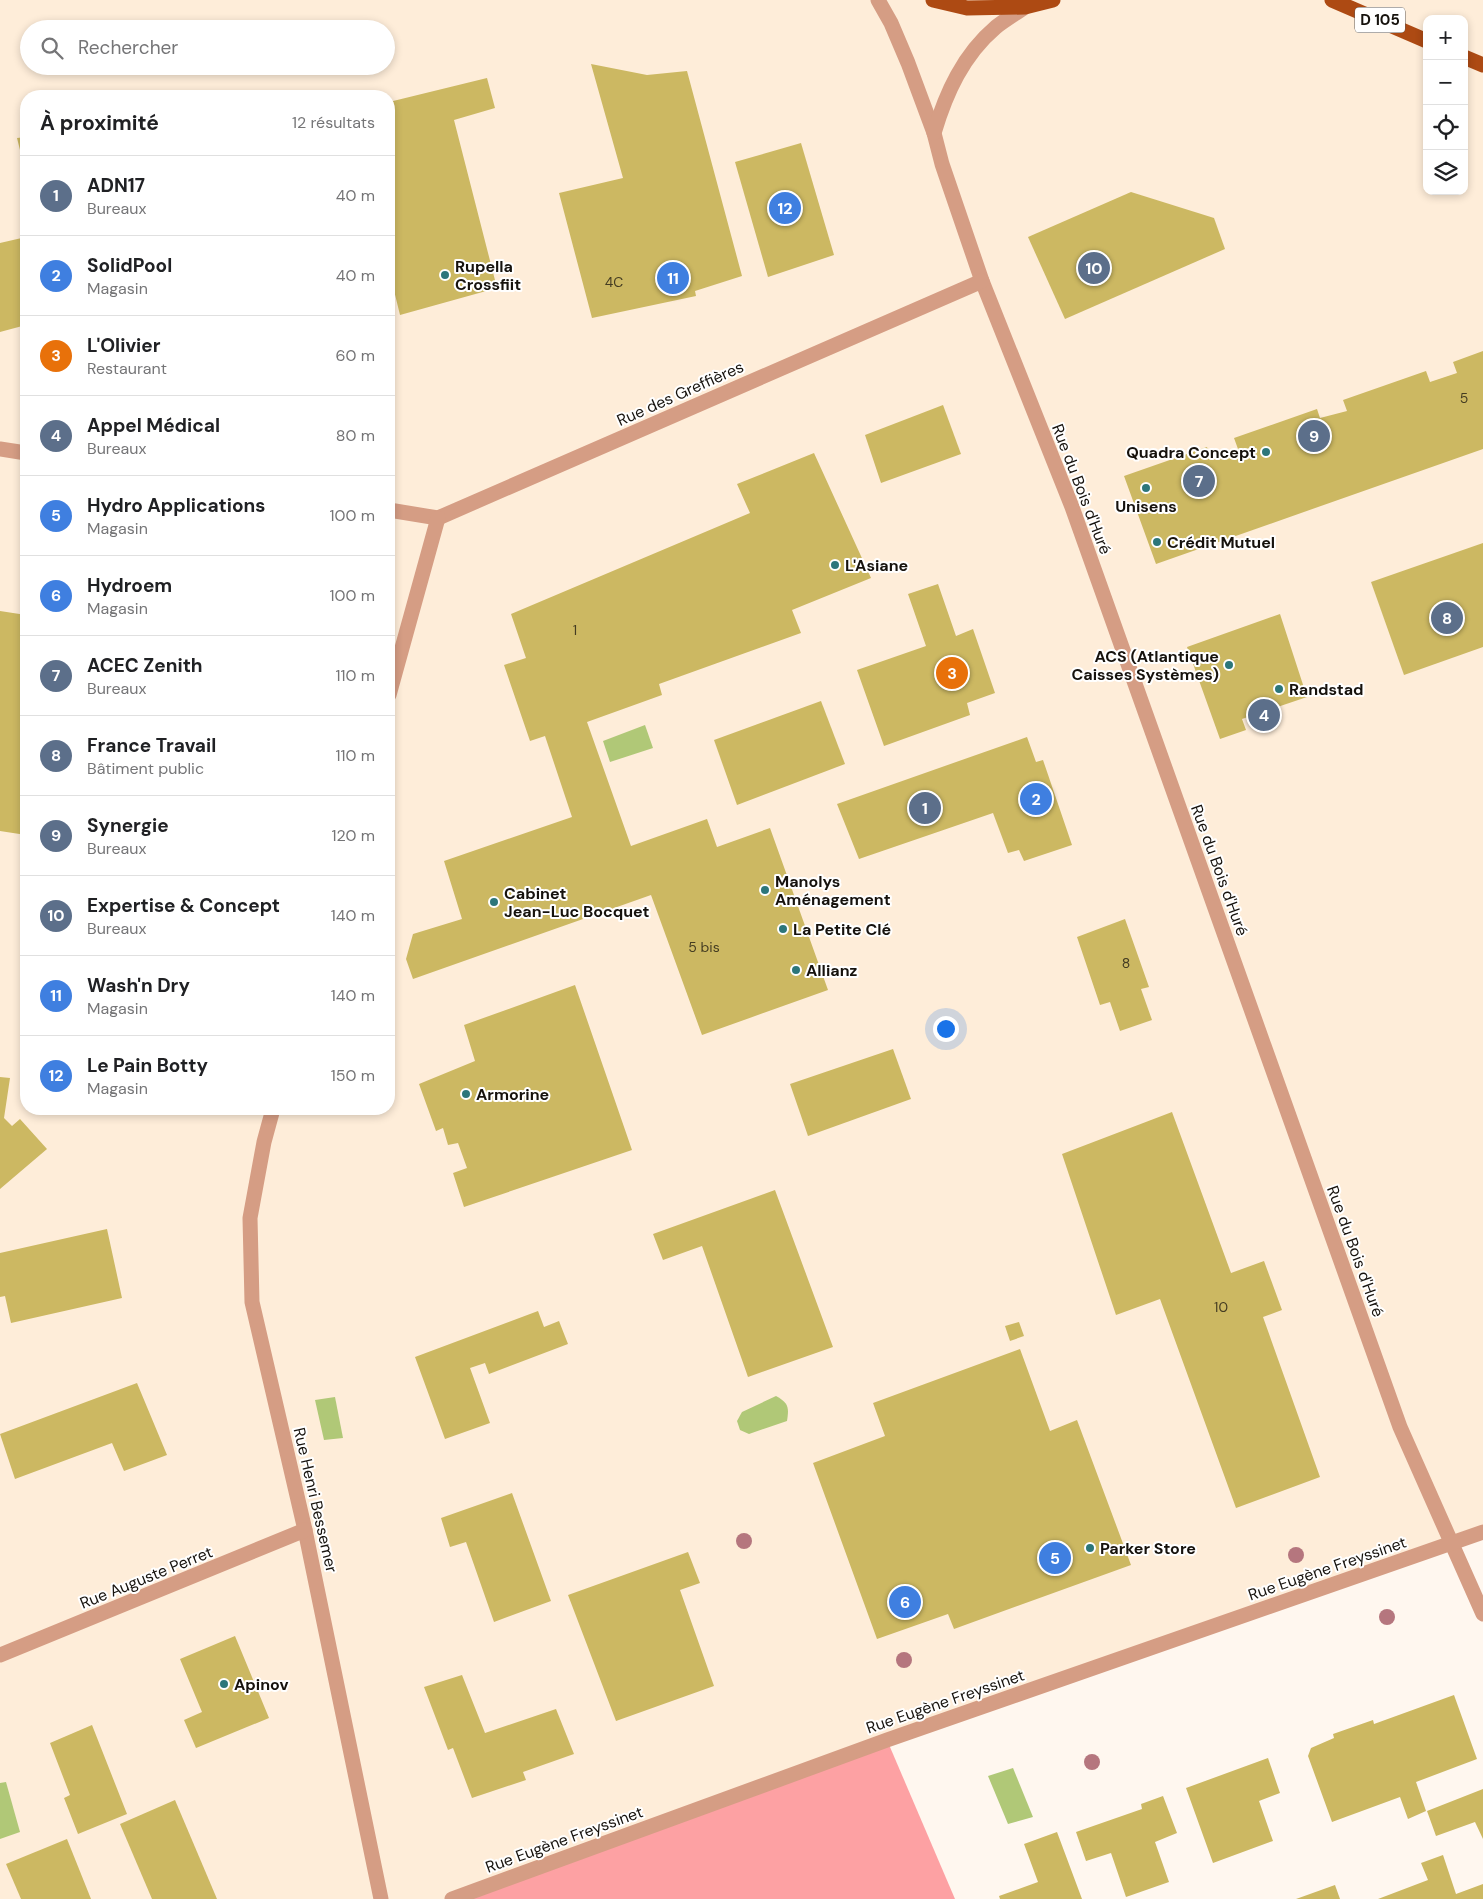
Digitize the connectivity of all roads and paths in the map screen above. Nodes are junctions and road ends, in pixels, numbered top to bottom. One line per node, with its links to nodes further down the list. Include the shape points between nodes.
1 (878, 0): 9 (street, Rue du Bois d'Huré, via 908,63)
2 (933, 0): 5 (main road, via 967,8)
3 (1053, 0): 5 (main road)
4 (1332, 0): 6 (main road, D 105)
5 (1025, 7): 9 (street, via 996,28 958,70)
6 (1423, 39)
7 (1468, 59): 8 (main road)
8 (1483, 65)
9 (934, 133): 10 (street, Rue du Bois d'Huré)
10 (982, 281): 14 (street, Rue des Greffières); 19 (street, Rue du Bois d'Huré, via 1072,506 1400,1427)
11 (0, 449): 12 (street)
12 (20, 452)
13 (395, 511): 14 (street)
14 (438, 518): 15 (street)
15 (395, 673)
16 (271, 1115): 17 (street, Rue Henri Bessemer, via 250,1218 252,1302)
17 (306, 1530): 21 (street, Rue Auguste Perret); 22 (street, Rue Henri Bessemer)
18 (1483, 1532): 19 (street, Rue Eugène Freyssinet)
19 (1451, 1543): 20 (street, Rue du Bois d'Huré); 23 (street, Rue Eugène Freyssinet, via 887,1740)
20 (1483, 1614)
21 (0, 1655)
22 (381, 1899)
23 (452, 1899)

